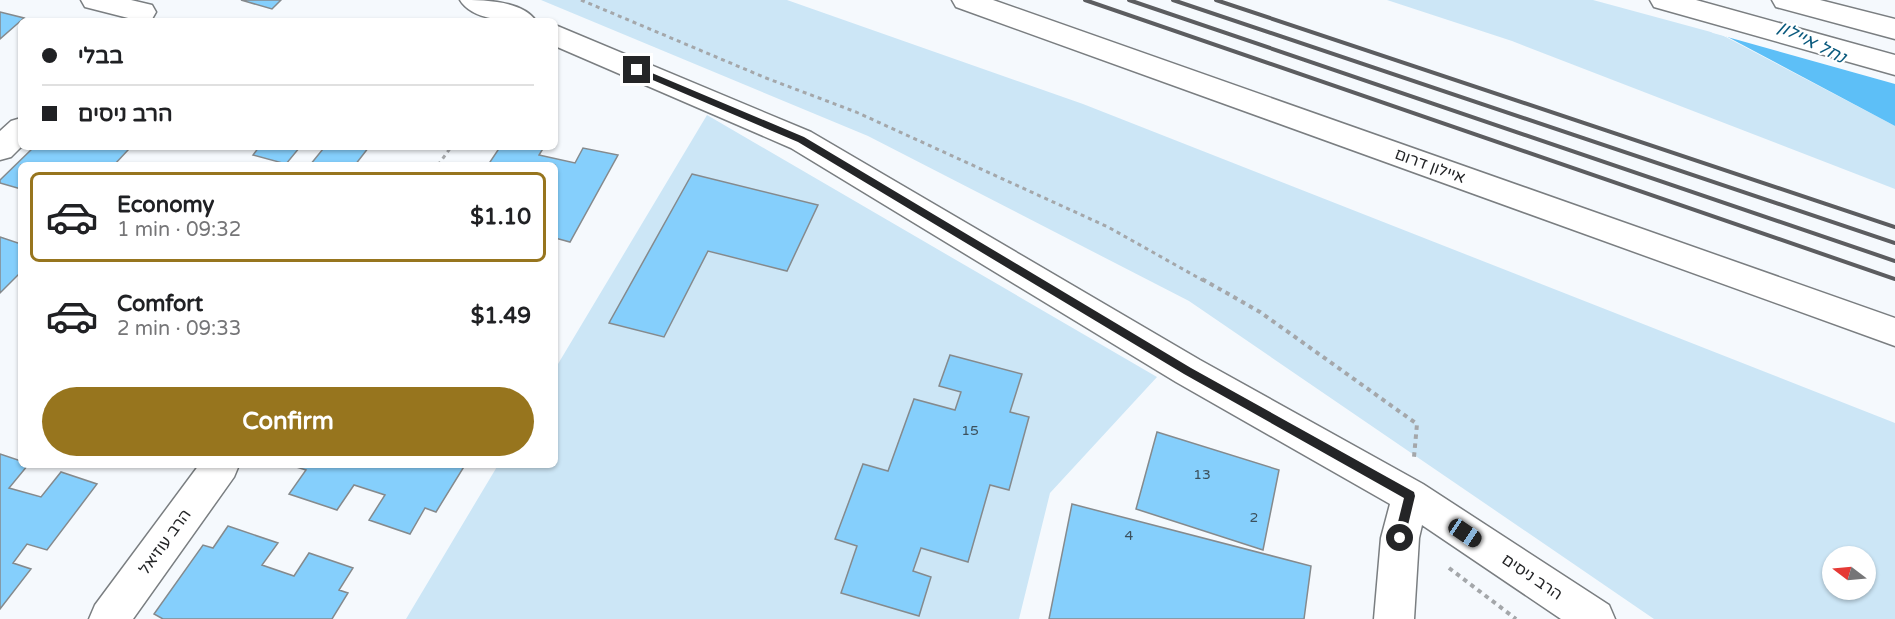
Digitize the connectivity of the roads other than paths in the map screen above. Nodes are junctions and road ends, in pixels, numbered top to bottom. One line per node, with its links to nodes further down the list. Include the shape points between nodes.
1 (94, 0): 6 (main road)
2 (473, 0): 7 (main road)
3 (965, 0): 13 (main road, איילון דרום)
4 (1663, 0): 10 (main road)
5 (1785, 0): 8 (main road)
6 (143, 11)
7 (515, 18)
8 (1895, 29)
9 (558, 36): 15 (main road, הרב ניסים, via 801,140 1188,371)
10 (1895, 65)
11 (18, 132): 12 (main road)
12 (0, 149)
13 (1895, 332)
14 (219, 468): 16 (main road, הרב עוזיאל)
15 (1410, 496): 17 (main road, via 1400,538); 18 (main road, הרב ניסים)
16 (109, 619)
17 (1394, 619)
18 (1595, 619)

